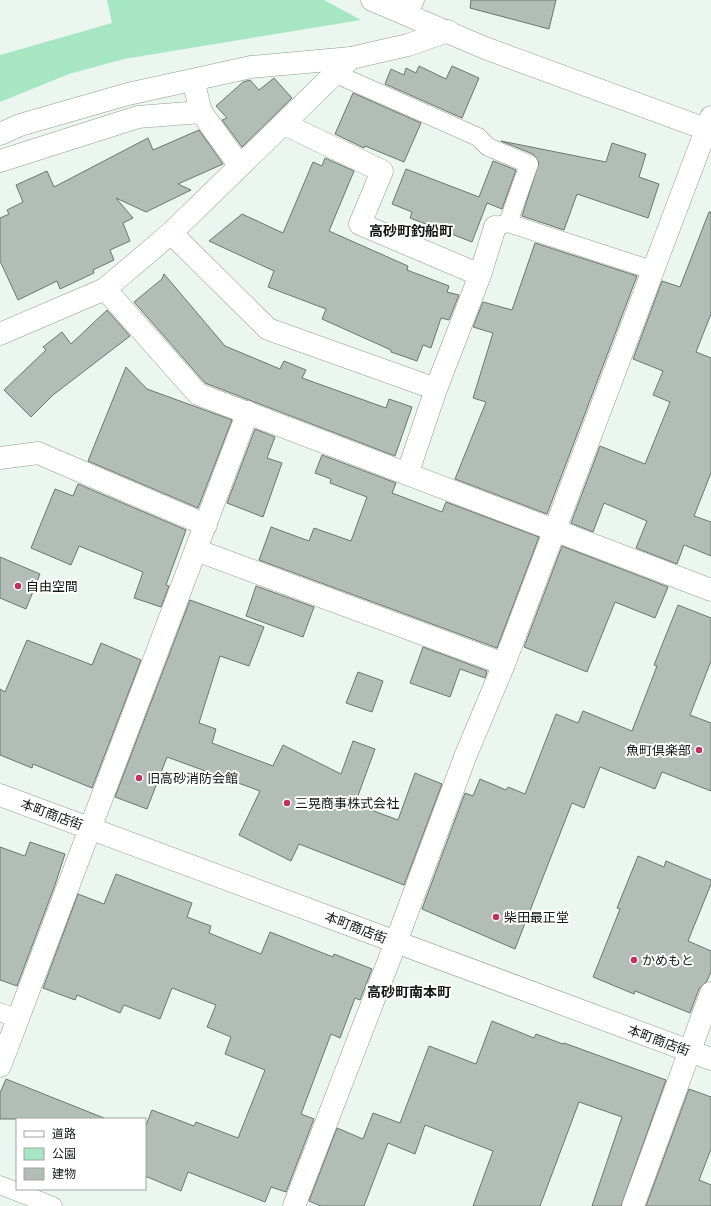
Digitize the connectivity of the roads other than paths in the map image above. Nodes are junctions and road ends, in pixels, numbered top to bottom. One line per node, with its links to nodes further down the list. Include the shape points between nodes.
1 (372, 0): 2 (street)
2 (409, 7): 3 (street)
3 (448, 31): 4 (street, via 408,45); 9 (street, via 485,48)
4 (352, 58): 5 (street); 6 (street, via 251,67)
5 (336, 74): 8 (street); 13 (lane, via 478,137 488,147 529,164)
6 (193, 80): 7 (street); 10 (street, via 128,94)
7 (201, 112): 11 (street, via 138,117); 12 (street)
8 (284, 124): 12 (street); 16 (street, via 382,171 360,224)
9 (710, 126): 15 (street)
10 (0, 134)
11 (0, 161)
12 (240, 166): 14 (street)
13 (502, 225): 15 (lane); 16 (street)
14 (171, 233): 17 (street); 19 (street, via 268,329)
15 (652, 270): 24 (street)
16 (480, 275): 19 (street)
17 (105, 289): 18 (street); 20 (street, via 198,394)
18 (0, 334)
19 (436, 389): 22 (street)
20 (248, 412): 22 (street); 23 (street)
21 (0, 458): 23 (street, via 38,453)
22 (408, 472): 24 (street)
23 (206, 525): 25 (street)
24 (555, 531): 26 (street); 27 (street)
25 (196, 550): 27 (street); 29 (street)
26 (711, 590)
27 (504, 664): 30 (street, via 464,757)
28 (0, 795): 29 (street, 本町商店街)
29 (91, 828): 30 (street, 本町商店街); 32 (street)
30 (396, 942): 33 (street, 本町商店街); 38 (street)
31 (711, 993): 33 (street)
32 (9, 1016): 35 (street)
33 (689, 1050): 34 (street, 本町商店街); 39 (street)
34 (711, 1059)
35 (0, 1066)
36 (0, 1185): 37 (lane)
37 (53, 1206)
38 (294, 1206)
39 (633, 1206)

